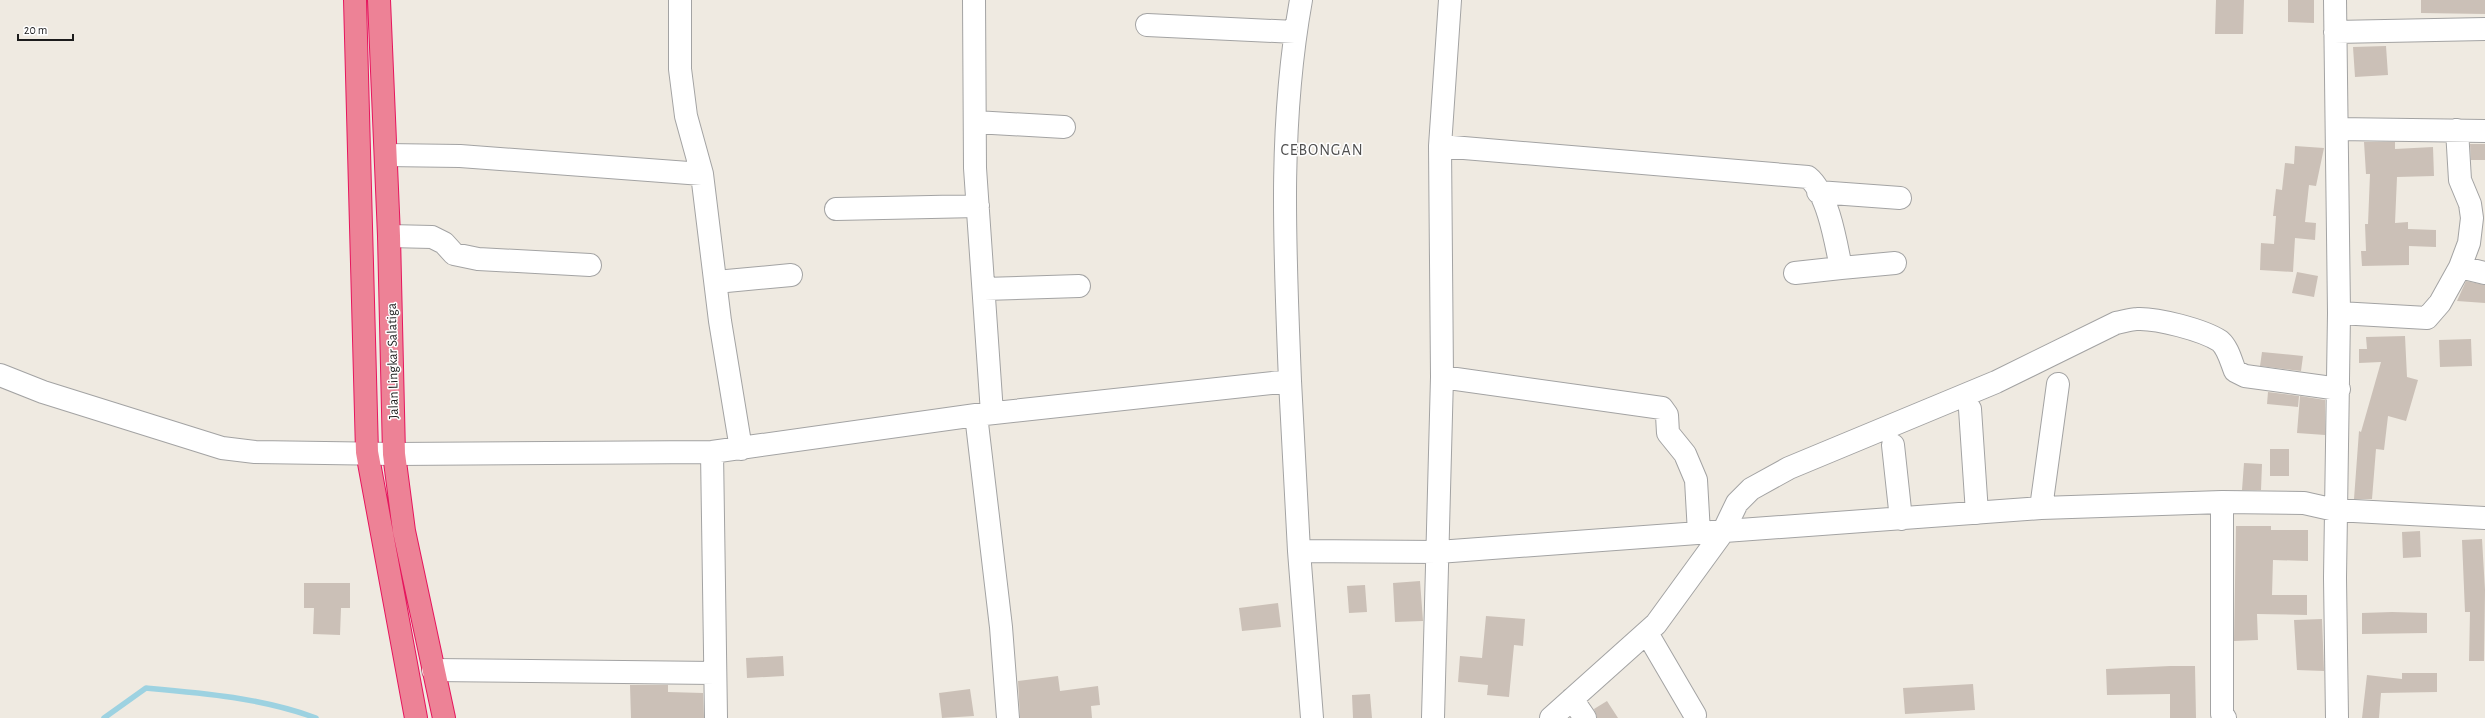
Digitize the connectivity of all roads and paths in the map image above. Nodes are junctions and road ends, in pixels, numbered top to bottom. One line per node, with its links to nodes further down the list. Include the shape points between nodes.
1 (355, 0): 45 (highway, Jalan Lingkar Salatiga)
2 (379, 0): 18 (highway, Jalan Lingkar Salatiga)
3 (680, 0): 19 (street, via 680,69 686,116)
4 (974, 0): 12 (street)
5 (1301, 0): 10 (street)
6 (1450, 0): 17 (street)
7 (2335, 0): 11 (street)
8 (1147, 25): 10 (street)
9 (2485, 28): 11 (street)
10 (1295, 32): 38 (street, via 1286,111 1283,212)
11 (2335, 32): 14 (street)
12 (975, 122): 13 (street); 22 (street)
13 (1064, 127)
14 (2337, 130): 15 (street); 35 (street)
15 (2457, 130): 16 (street); 27 (street, via 2460,180 2470,204 2472,218 2469,243)
16 (2485, 131)
17 (1440, 146): 20 (street, via 1808,177 1816,183); 37 (street)
18 (386, 155): 19 (street, via 460,156); 24 (highway, Jalan Lingkar Salatiga)
19 (702, 174): 32 (street)
20 (1818, 192): 21 (street); 28 (street, via 1832,222)
21 (1900, 198)
22 (978, 206): 23 (street); 34 (street)
23 (836, 209)
24 (389, 236): 26 (street, via 432,237 444,243 454,254 478,259); 47 (highway, Jalan Lingkar Salatiga)
25 (1895, 263): 28 (street)
26 (590, 264)
27 (2460, 267): 30 (street); 35 (street, via 2440,304 2427,318)
28 (1841, 268): 29 (street)
29 (1795, 273)
30 (2485, 273)
31 (791, 275): 32 (street)
32 (716, 282): 44 (street)
33 (1079, 286): 34 (street)
34 (984, 289): 42 (street)
35 (2339, 313): 40 (street)
36 (0, 375): 45 (street, via 43,392 222,448 255,452)
37 (1442, 378): 55 (street, via 1662,408 1667,416 1668,433 1685,454 1696,480); 57 (street)
38 (1290, 381): 42 (street); 56 (street)
39 (2058, 384): 49 (street)
40 (2339, 389): 50 (street); 54 (street, via 2245,376 2235,371 2223,345 2203,333 2152,320 2116,323 1996,382 1789,468 1751,489 1737,504)
41 (1970, 409): 51 (street)
42 (984, 414): 44 (street); 66 (street)
43 (1893, 445): 53 (street)
44 (741, 449): 46 (street)
45 (367, 452): 47 (street); 63 (highway, Jalan Lingkar Salatiga)
46 (712, 452): 47 (street); 60 (street)
47 (394, 454): 59 (highway, Jalan Lingkar Salatiga, via 404,531)
48 (2222, 502): 49 (street); 50 (street, via 2304,503); 71 (street, via 2222,714)
49 (2041, 508): 51 (street)
50 (2335, 510): 52 (street); 72 (street)
51 (1977, 513): 53 (street)
52 (2485, 518)
53 (1901, 519): 54 (street)
54 (1723, 532): 55 (street); 58 (street)
55 (1700, 533): 57 (street)
56 (1299, 551): 57 (street); 67 (street)
57 (1438, 552): 68 (street)
58 (1647, 633): 61 (street); 62 (street)
59 (433, 670): 60 (street); 64 (highway, Jalan Lingkar Salatiga)
60 (715, 673): 65 (street)
61 (1572, 699): 69 (street); 70 (street)
62 (1695, 715)
63 (416, 718)
64 (444, 718)
65 (716, 718)
66 (1008, 718)
67 (1312, 718)
68 (1433, 718)
69 (1550, 718)
70 (1584, 718)
71 (2225, 718)
72 (2336, 718)

